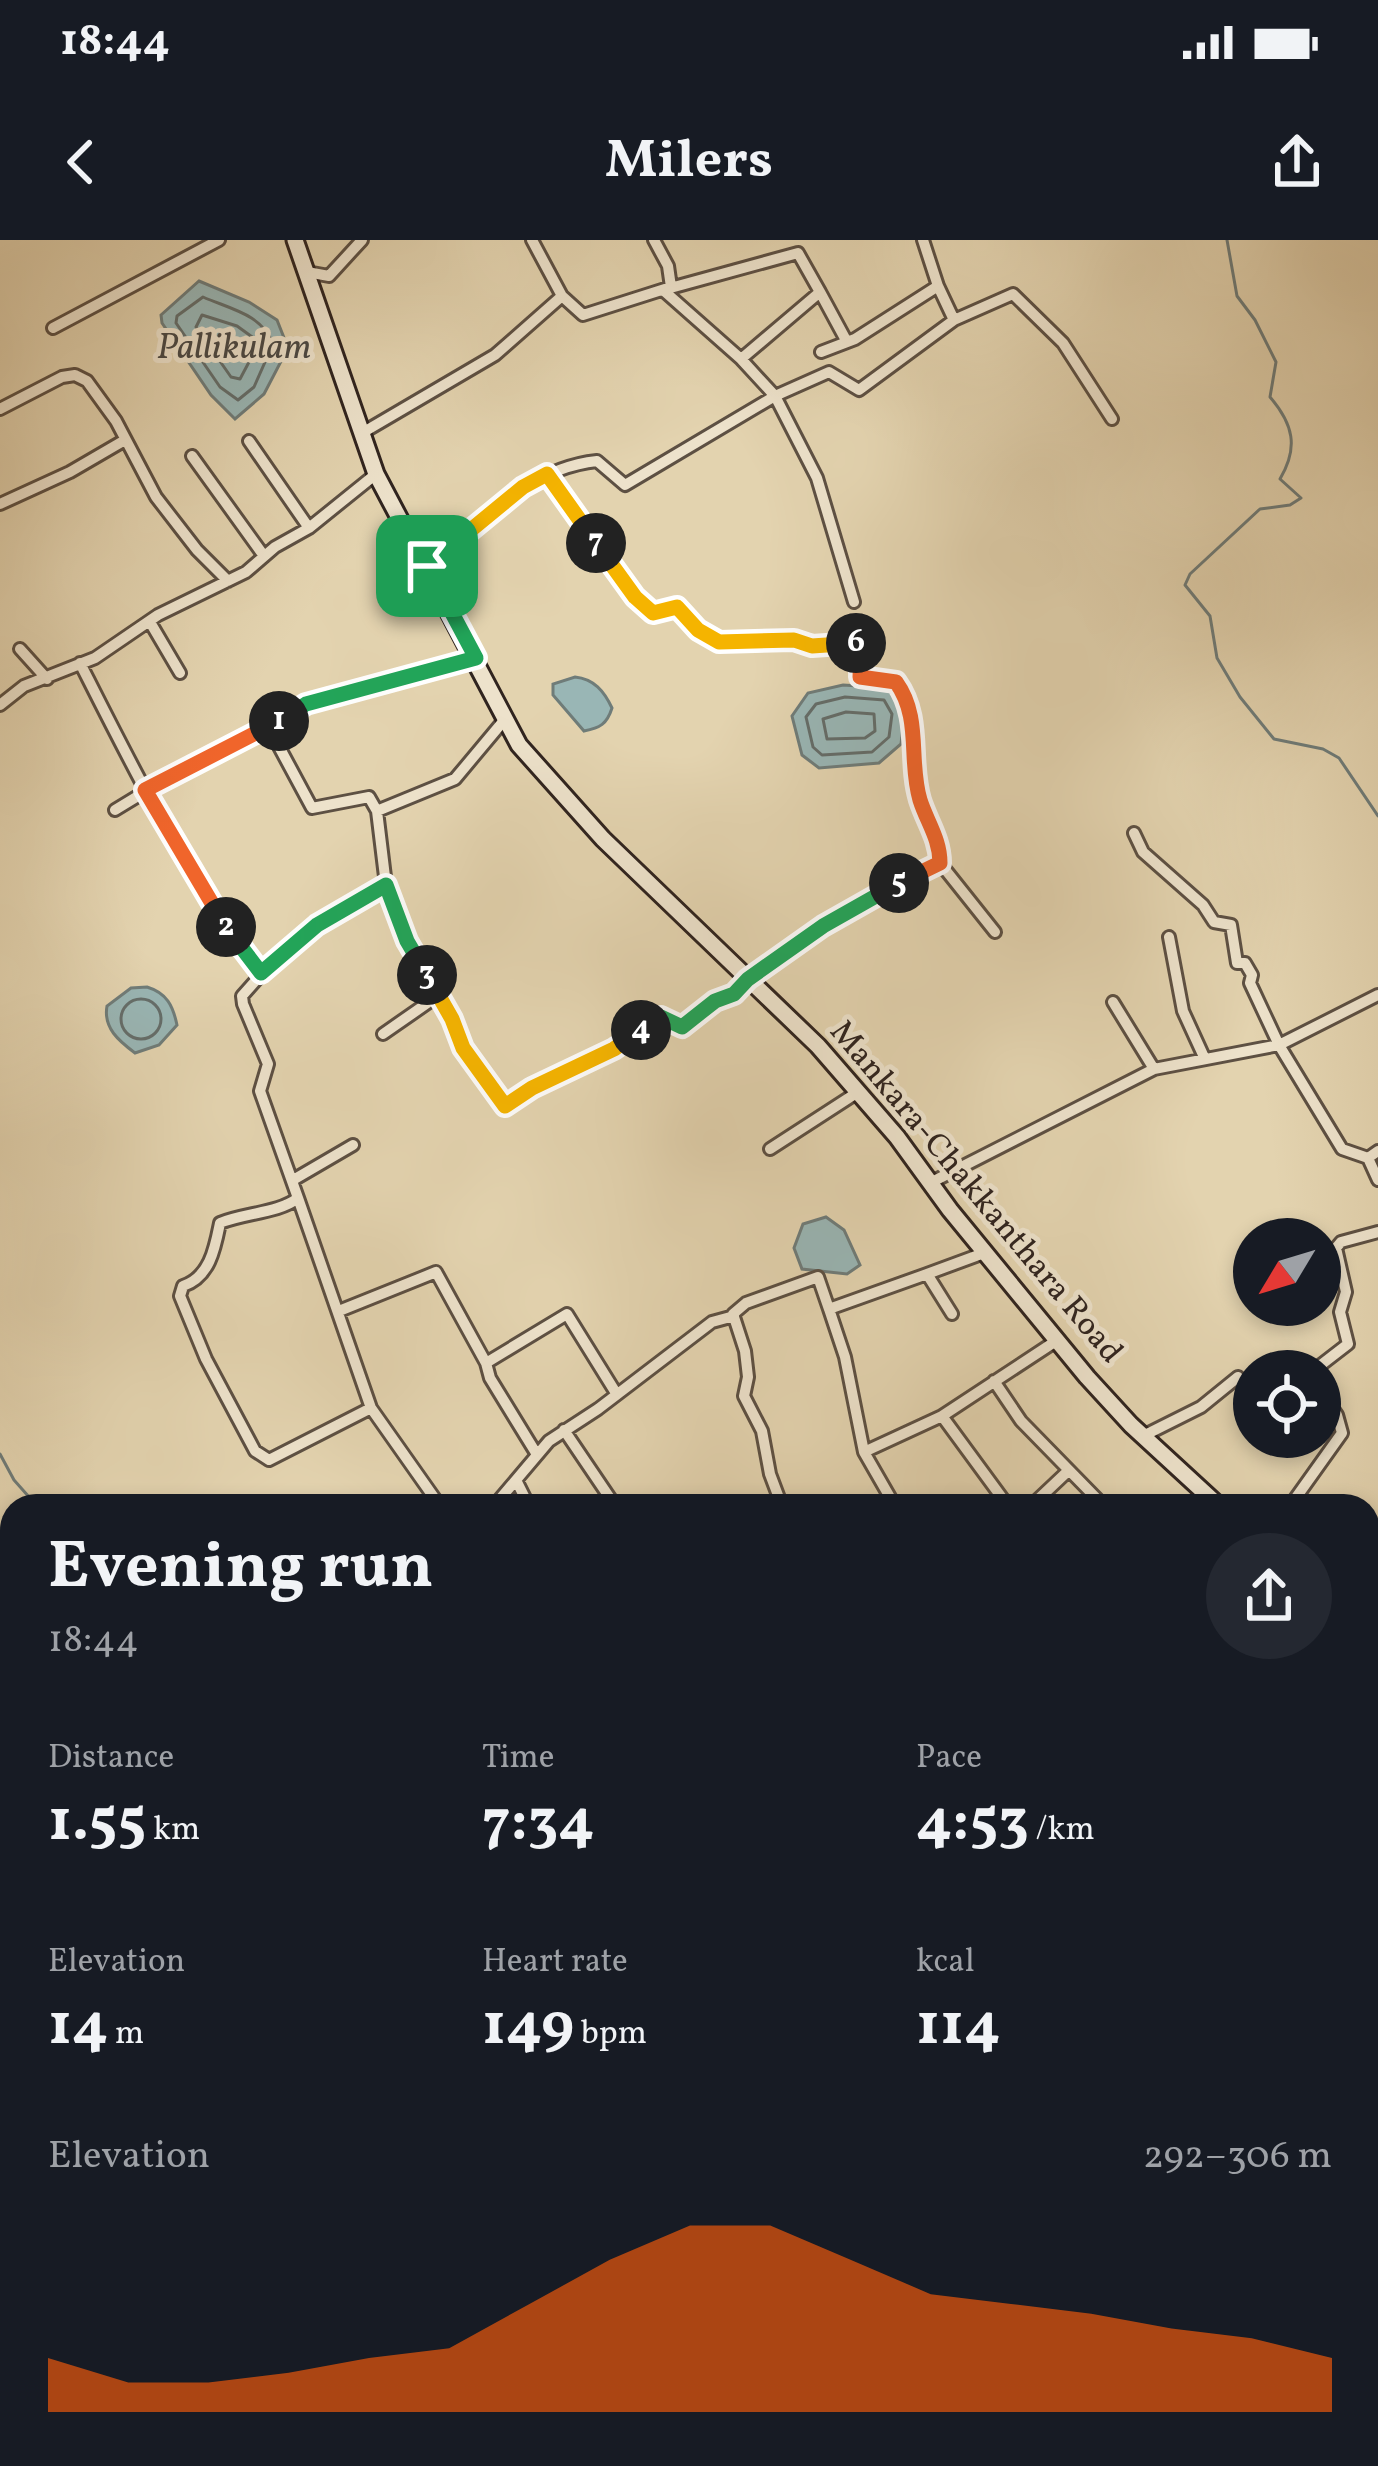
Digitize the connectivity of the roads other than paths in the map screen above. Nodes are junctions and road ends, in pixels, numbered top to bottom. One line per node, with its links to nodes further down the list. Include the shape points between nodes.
1 (219, 240): 15 (street)
2 (296, 240): 9 (main road, Mankara-Chakkanthara Road)
3 (362, 240): 9 (street, via 329,277)
4 (532, 240): 13 (street)
5 (654, 240): 11 (street, via 668,266 671,287)
6 (793, 240): 8 (street)
7 (922, 240): 10 (street)
8 (798, 253): 11 (street); 12 (street)
9 (307, 272): 22 (main road, Mankara-Chakkanthara Road)
10 (938, 286): 14 (street); 16 (street)
11 (663, 290): 13 (street, via 583,315); 18 (street)
12 (820, 292): 16 (street); 18 (street)
13 (562, 296): 22 (street, via 495,355)
14 (954, 320): 19 (street, via 859,390 829,372); 21 (street, via 1013,294 1063,343)
15 (53, 328)
16 (847, 342): 17 (street)
17 (821, 352)
18 (741, 359): 19 (street)
19 (776, 396): 27 (street, via 625,484 597,461); 33 (street, via 817,478)
20 (0, 410): 23 (street, via 74,374 94,389)
21 (1112, 419)
22 (362, 433): 26 (main road, Mankara-Chakkanthara Road)
23 (125, 440): 28 (street); 32 (street, via 155,497)
24 (249, 440): 29 (street)
25 (192, 456): 30 (street)
26 (376, 474): 29 (street); 31 (main road, Mankara-Chakkanthara Road)
27 (547, 474): 31 (street); 47 (street, via 653,613 677,607 719,642 854,641 860,677 896,682 908,699 909,750)
28 (0, 504)
29 (309, 528): 30 (street)
30 (264, 556): 32 (street)
31 (427, 566): 36 (main road, Mankara-Chakkanthara Road)
32 (228, 581): 34 (street)
33 (854, 602)
34 (149, 622): 37 (street); 38 (street)
35 (20, 649): 39 (street)
36 (476, 658): 41 (main road, Mankara-Chakkanthara Road); 42 (street, via 306,704)
37 (80, 663): 39 (street); 43 (street)
38 (180, 673)
39 (47, 679): 40 (street)
40 (0, 704)
41 (506, 718): 45 (street, via 465,772); 52 (main road, Mankara-Chakkanthara Road, via 519,745 603,839)
42 (269, 728): 43 (street); 45 (street, via 312,808 369,797)
43 (145, 790): 44 (street); 51 (street, via 216,916)
44 (115, 810)
45 (377, 812): 48 (street)
46 (1134, 833): 57 (street, via 1143,852 1214,922 1231,925 1237,964 1252,976)
47 (940, 863): 49 (street); 52 (street, via 837,917)
48 (386, 885): 51 (street, via 317,925); 53 (street)
49 (995, 932)
50 (1169, 937): 58 (street, via 1183,1011)
51 (261, 973): 64 (street, via 243,1004 268,1064 260,1091)
52 (748, 979): 53 (street, via 682,1027 661,1017 505,1106 463,1048); 60 (main road, Mankara-Chakkanthara Road)
53 (439, 995): 56 (street)
54 (1378, 995): 57 (street)
55 (1113, 1003): 59 (street)
56 (383, 1034)
57 (1280, 1045): 58 (street); 63 (street, via 1342,1149)
58 (1204, 1057): 59 (street)
59 (1154, 1069): 66 (street)
60 (858, 1092): 62 (street); 66 (main road, Mankara-Chakkanthara Road)
61 (353, 1145): 64 (street)
62 (770, 1149)
63 (1373, 1155): 65 (street)
64 (292, 1180): 67 (street)
65 (1378, 1180)
66 (930, 1183): 69 (main road, Mankara-Chakkanthara Road)
67 (298, 1198): 72 (street); 81 (street, via 220,1222 212,1258 180,1296 233,1415 269,1460)
68 (1378, 1232): 76 (street, via 1336,1248 1346,1292 1340,1312 1348,1344)
69 (984, 1252): 70 (street); 75 (main road, Mankara-Chakkanthara Road)
70 (927, 1274): 71 (street); 73 (street)
71 (829, 1309): 74 (street, via 818,1277 746,1303); 85 (street)
72 (339, 1311): 77 (street, via 436,1272); 81 (street)
73 (952, 1314)
74 (734, 1316): 80 (street, via 712,1322); 94 (street, via 745,1351 744,1396)
75 (1056, 1340): 78 (street); 84 (main road, Mankara-Chakkanthara Road)
76 (1340, 1350)
77 (486, 1363): 80 (street, via 566,1314); 86 (street)
78 (994, 1381): 82 (street); 88 (street)
79 (1233, 1381): 84 (street)
80 (616, 1393): 83 (street)
81 (371, 1408): 90 (street)
82 (942, 1416): 85 (street); 96 (street)
83 (563, 1430): 86 (street); 93 (street)
84 (1143, 1436): 99 (main road, Mankara-Chakkanthara Road)
85 (864, 1452): 95 (street)
86 (536, 1453): 89 (street)
87 (1324, 1458): 100 (street)
88 (1067, 1472): 97 (street); 98 (street)
89 (518, 1482): 91 (street); 92 (street)
90 (432, 1494)
91 (506, 1494)
92 (524, 1494)
93 (607, 1494)
94 (778, 1494)
95 (888, 1494)
96 (999, 1494)
97 (1043, 1494)
98 (1091, 1494)
99 (1207, 1494)
100 (1299, 1494)

